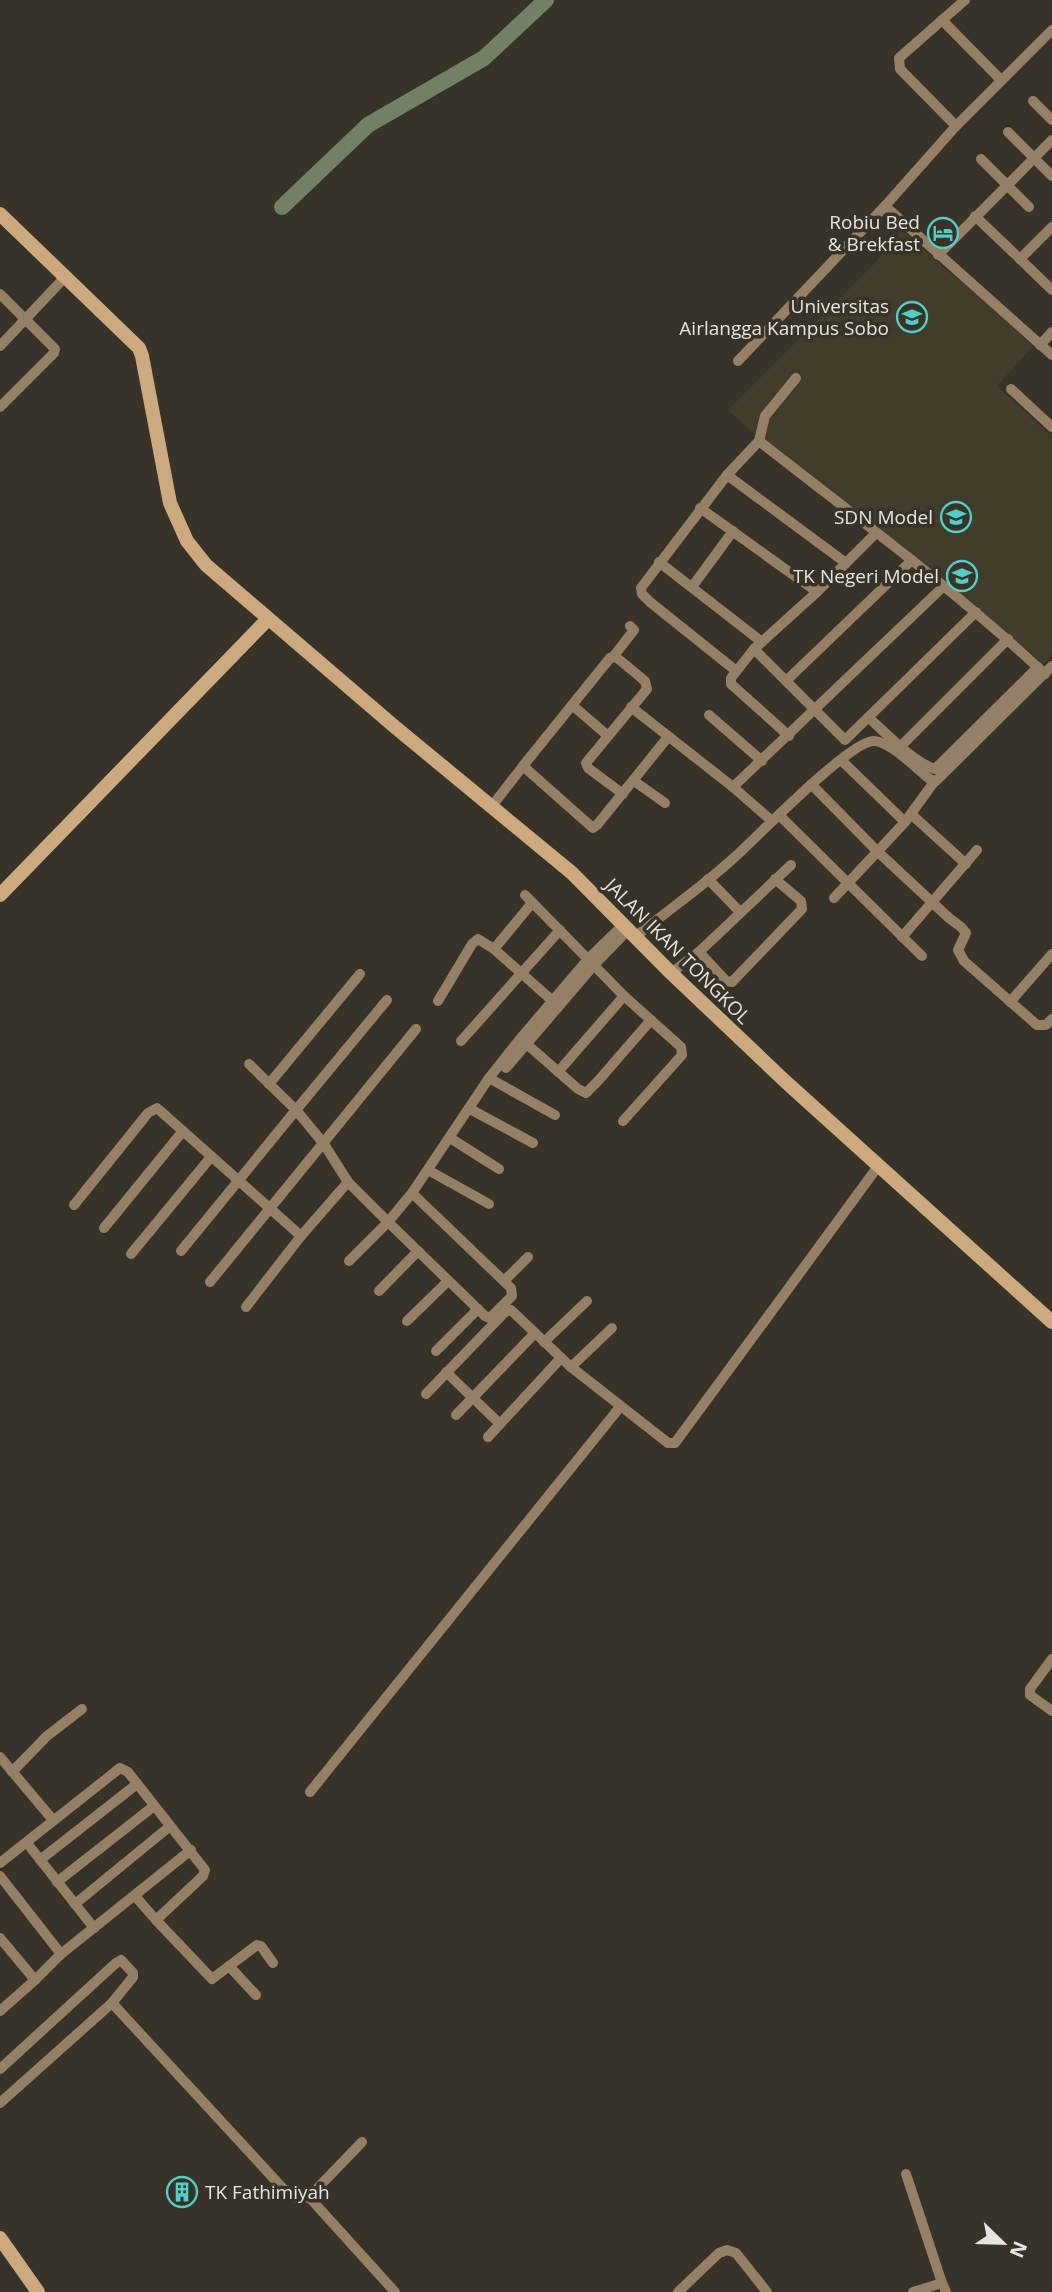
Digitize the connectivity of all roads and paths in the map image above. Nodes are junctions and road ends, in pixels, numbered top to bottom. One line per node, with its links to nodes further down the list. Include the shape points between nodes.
1 (965, 0): 2 (street)
2 (942, 20): 4 (street); 7 (street, via 899,58 898,65)
3 (1052, 30): 4 (street)
4 (1001, 80): 7 (street)
5 (1033, 101): 6 (street)
6 (1052, 120)
7 (956, 126): 14 (street)
8 (1008, 132): 10 (street)
9 (1052, 140): 10 (street)
10 (1034, 158): 12 (street); 13 (street)
11 (981, 159): 13 (street)
12 (1052, 176)
13 (1006, 185): 15 (street); 17 (street)
14 (885, 206): 19 (street); 29 (street)
15 (1029, 207)
16 (0, 214): 21 (street, JALAN IKAN TONGKOL)
17 (975, 216): 19 (street); 20 (street)
18 (1052, 227): 20 (street)
19 (938, 255): 26 (street)
20 (1020, 260): 22 (street)
21 (66, 276): 24 (street); 46 (street, JALAN IKAN TONGKOL, via 139,348 174,514 187,541 221,580)
22 (1052, 290)
23 (0, 293): 24 (street)
24 (27, 320): 27 (street); 32 (street, via 55,352)
25 (1052, 332): 26 (street)
26 (1040, 345): 28 (street)
27 (0, 346)
28 (1052, 355)
29 (738, 362)
30 (796, 379): 34 (street, via 765,416)
31 (1011, 389): 33 (street)
32 (0, 407)
33 (1052, 427)
34 (759, 441): 35 (street); 38 (street)
35 (727, 475): 36 (street); 41 (street)
36 (700, 508): 37 (street); 40 (street)
37 (733, 531): 43 (street); 44 (street)
38 (876, 533): 39 (street); 41 (street)
39 (912, 560): 42 (street); 53 (street)
40 (659, 562): 43 (street); 52 (street, via 642,594)
41 (846, 563): 44 (street)
42 (944, 586): 45 (street); 56 (street)
43 (692, 587): 49 (street)
44 (817, 592): 49 (street)
45 (976, 612): 48 (street); 58 (street)
46 (268, 619): 72 (street, JALAN IKAN TONGKOL); 82 (street)
47 (630, 626): 50 (street, via 634,630)
48 (1008, 639): 51 (street); 62 (street)
49 (758, 646): 52 (street); 53 (street)
50 (613, 657): 54 (street); 55 (street, via 647,684)
51 (1045, 669): 62 (street, via 935,769); 67 (street)
52 (735, 670): 60 (street, via 732,684)
53 (786, 681): 56 (street)
54 (572, 705): 59 (street); 65 (street)
55 (631, 707): 59 (street); 61 (street)
56 (816, 710): 58 (street, via 845,740); 60 (street)
57 (709, 715): 64 (street)
58 (869, 718): 62 (street)
59 (607, 735): 70 (street, via 587,765)
60 (789, 736): 64 (street)
61 (668, 737): 66 (street); 69 (street)
62 (901, 746)
63 (841, 760): 67 (street, via 860,746 879,742); 68 (street); 74 (street)
64 (762, 761): 69 (street)
65 (523, 766): 70 (street, via 593,828); 72 (street)
66 (634, 781): 70 (street); 71 (street)
67 (934, 782): 74 (street)
68 (812, 785): 73 (street); 76 (street)
69 (733, 788): 73 (street)
70 (623, 794)
71 (665, 803)
72 (492, 806): 87 (street, JALAN IKAN TONGKOL, via 572,873)
73 (775, 818): 79 (street); 81 (street)
74 (908, 818): 76 (street); 77 (street)
75 (977, 850): 77 (street)
76 (877, 851): 81 (street); 84 (street)
77 (966, 864): 84 (street)
78 (791, 865): 80 (street)
79 (709, 879): 85 (street); 87 (street)
80 (775, 879): 85 (street); 90 (street, via 801,901 802,909 732,982)
81 (848, 882): 83 (street); 88 (street)
82 (0, 895)
83 (834, 898)
84 (932, 903): 88 (street); 100 (street, via 965,933 959,955)
85 (740, 912): 90 (street)
86 (560, 930): 89 (street, via 528,899); 93 (street); 96 (street)
87 (630, 930): 93 (street); 94 (street, JALAN IKAN TONGKOL)
88 (902, 937): 92 (street)
89 (494, 949): 96 (street); 99 (street, via 475,940)
90 (699, 951): 94 (street)
91 (1052, 954): 100 (street)
92 (922, 957)
93 (592, 961): 97 (street); 101 (street)
94 (671, 973): 120 (street, JALAN IKAN TONGKOL)
95 (360, 974): 110 (street)
96 (520, 974): 101 (street); 105 (street)
97 (624, 996): 103 (street); 108 (street)
98 (387, 1000): 111 (street)
99 (438, 1001)
100 (1010, 1002): 102 (street, via 1040,1026)
101 (556, 1004): 106 (street)
102 (1052, 1019)
103 (651, 1020): 108 (street, via 589,1092); 114 (street, via 683,1052)
104 (416, 1029): 118 (street)
105 (461, 1041)
106 (523, 1041): 108 (street); 109 (street)
107 (249, 1064): 110 (street)
108 (558, 1072)
109 (489, 1081): 112 (street); 113 (street)
110 (269, 1084): 111 (street)
111 (296, 1110): 118 (street); 123 (street)
112 (470, 1110): 116 (street); 117 (street)
113 (555, 1115)
114 (624, 1121)
115 (183, 1131): 119 (street); 127 (street, via 157,1108 152,1110); 130 (street)
116 (450, 1138): 121 (street); 122 (street)
117 (533, 1143)
118 (324, 1144): 124 (street); 128 (street)
119 (211, 1157): 123 (street); 134 (street)
120 (879, 1165): 145 (street, JALAN IKAN TONGKOL); 155 (street, via 676,1443 668,1443)
121 (428, 1170): 125 (street); 126 (street)
122 (499, 1170)
123 (239, 1182): 128 (street); 132 (street)
124 (348, 1182): 129 (street); 131 (street)
125 (412, 1193): 129 (street); 138 (street)
126 (489, 1204)
127 (74, 1205)
128 (269, 1209): 131 (street); 139 (street)
129 (387, 1222): 133 (street); 136 (street)
130 (104, 1228)
131 (301, 1236): 142 (street)
132 (181, 1251)
133 (418, 1251): 137 (street); 140 (street)
134 (131, 1254)
135 (528, 1257): 138 (street)
136 (349, 1261)
137 (448, 1281): 143 (street); 144 (street)
138 (504, 1281): 143 (street, via 512,1292 506,1304 490,1318)
139 (210, 1282)
140 (379, 1291)
141 (587, 1301): 148 (street)
142 (246, 1307)
143 (478, 1309): 149 (street)
144 (407, 1321)
145 (1052, 1322)
146 (612, 1328): 151 (street)
147 (536, 1333): 148 (street); 152 (street, via 508,1310); 154 (street)
148 (544, 1342): 150 (street)
149 (436, 1351)
150 (561, 1358): 151 (street); 157 (street)
151 (571, 1367): 155 (street)
152 (446, 1372): 153 (street); 154 (street)
153 (426, 1394)
154 (472, 1399): 156 (street); 157 (street)
155 (620, 1407): 165 (street)
156 (456, 1415)
157 (500, 1424): 158 (street)
158 (488, 1437)
159 (1052, 1659): 161 (street, via 1030,1689 1030,1695)
160 (82, 1709): 163 (street)
161 (1052, 1711)
162 (0, 1758): 163 (street)
163 (12, 1772): 167 (street)
164 (137, 1784): 166 (street); 167 (street, via 120,1768); 171 (street)
165 (310, 1792)
166 (154, 1806): 168 (street); 174 (street)
167 (53, 1820): 169 (street)
168 (169, 1827): 170 (street); 176 (street)
169 (27, 1843): 171 (street); 172 (street)
170 (191, 1850): 175 (street); 177 (street, via 205,1873)
171 (40, 1860): 174 (street)
172 (0, 1863)
173 (0, 1876): 180 (street)
174 (57, 1882): 176 (street)
175 (135, 1896): 177 (street); 178 (street)
176 (75, 1904): 178 (street)
177 (156, 1920): 182 (street, via 208,1977 217,1977)
178 (94, 1928): 180 (street)
179 (0, 1938): 183 (street)
180 (61, 1954): 183 (street)
181 (273, 1963): 182 (street, via 257,1945)
182 (229, 1966): 184 (street)
183 (35, 1980): 186 (street)
184 (256, 1995)
185 (112, 2003): 187 (street, via 133,1977 122,1960); 188 (street); 191 (street, via 289,2195)
186 (2, 2006)
187 (0, 2069)
188 (0, 2103)
189 (362, 2142): 191 (street)
190 (906, 2174): 193 (street)
191 (309, 2197): 195 (street)
192 (0, 2238): 194 (street)
193 (944, 2288): 198 (street)
194 (38, 2292)
195 (395, 2292)
196 (678, 2292): 197 (street, via 727,2250 736,2253)
197 (767, 2292)
198 (913, 2292)

